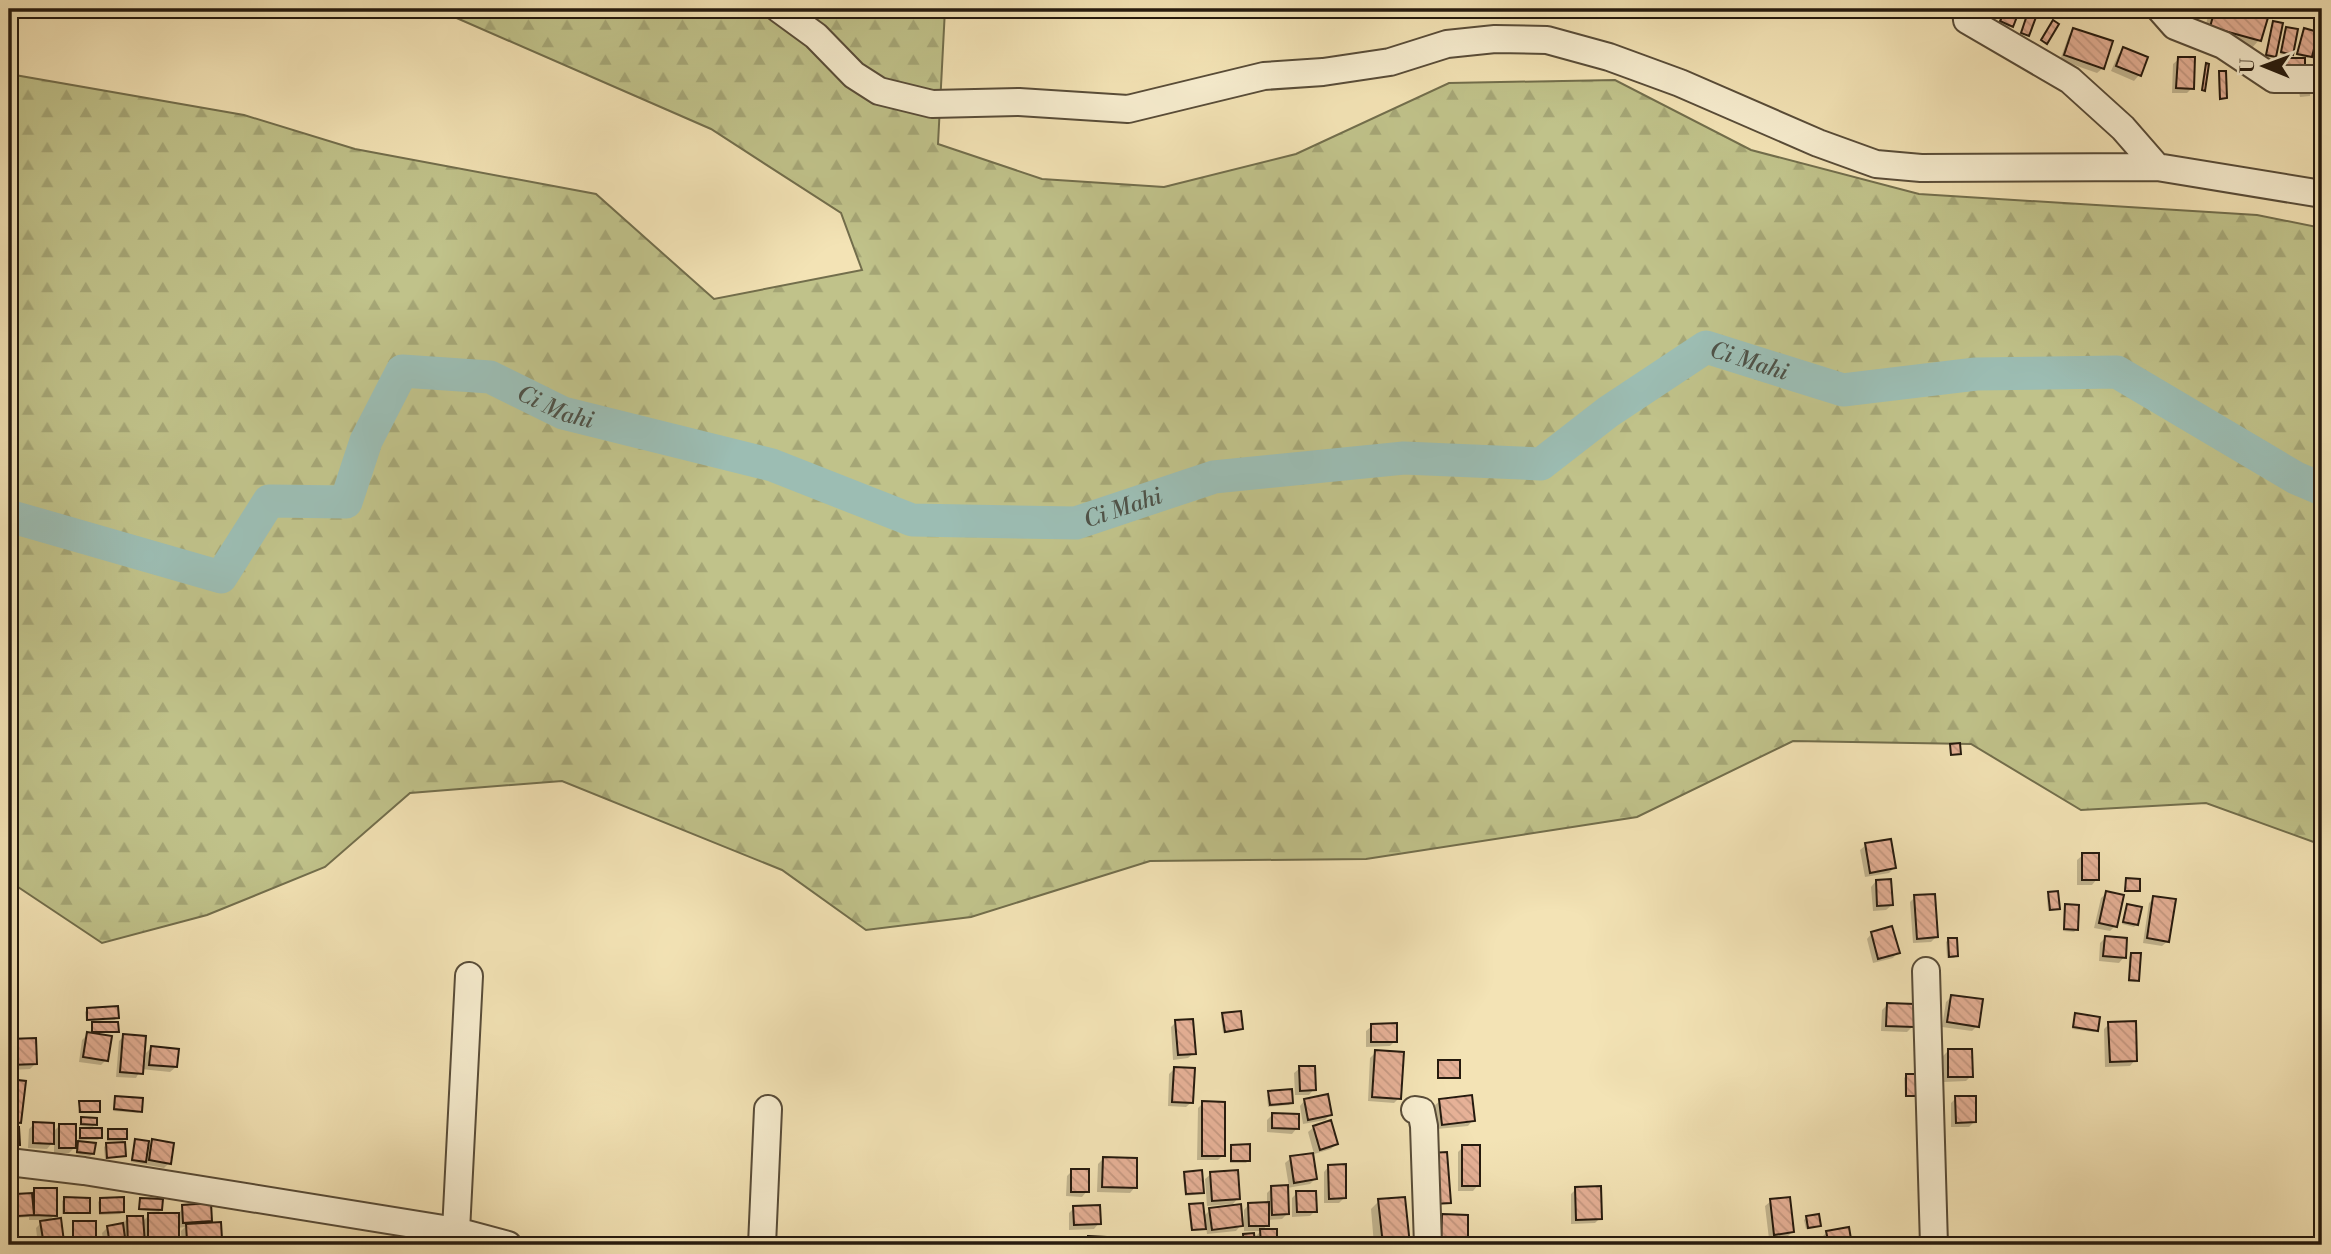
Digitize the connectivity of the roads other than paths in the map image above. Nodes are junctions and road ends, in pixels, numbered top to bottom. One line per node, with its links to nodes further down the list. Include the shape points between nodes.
1 (779, 9): 5 (street, via 879,91 932,104 1019,102 1128,109 1264,76 1390,62 1447,44 1547,40 1680,83 1818,144 1876,164)
2 (1966, 9): 5 (street, via 1967,20 2070,80 2123,128)
3 (2160, 9): 4 (street, via 2175,26 2223,45 2274,79)
4 (2322, 79)
5 (2157, 167): 6 (street)
6 (2322, 194)
7 (1926, 971): 16 (street)
8 (469, 976): 12 (street)
9 (768, 1109): 14 (street)
10 (1415, 1110): 15 (street, via 1421,1111 1424,1126)
11 (9, 1163): 12 (street)
12 (456, 1231): 13 (street)
13 (508, 1245)
14 (762, 1245)
15 (1428, 1245)
16 (1934, 1245)

